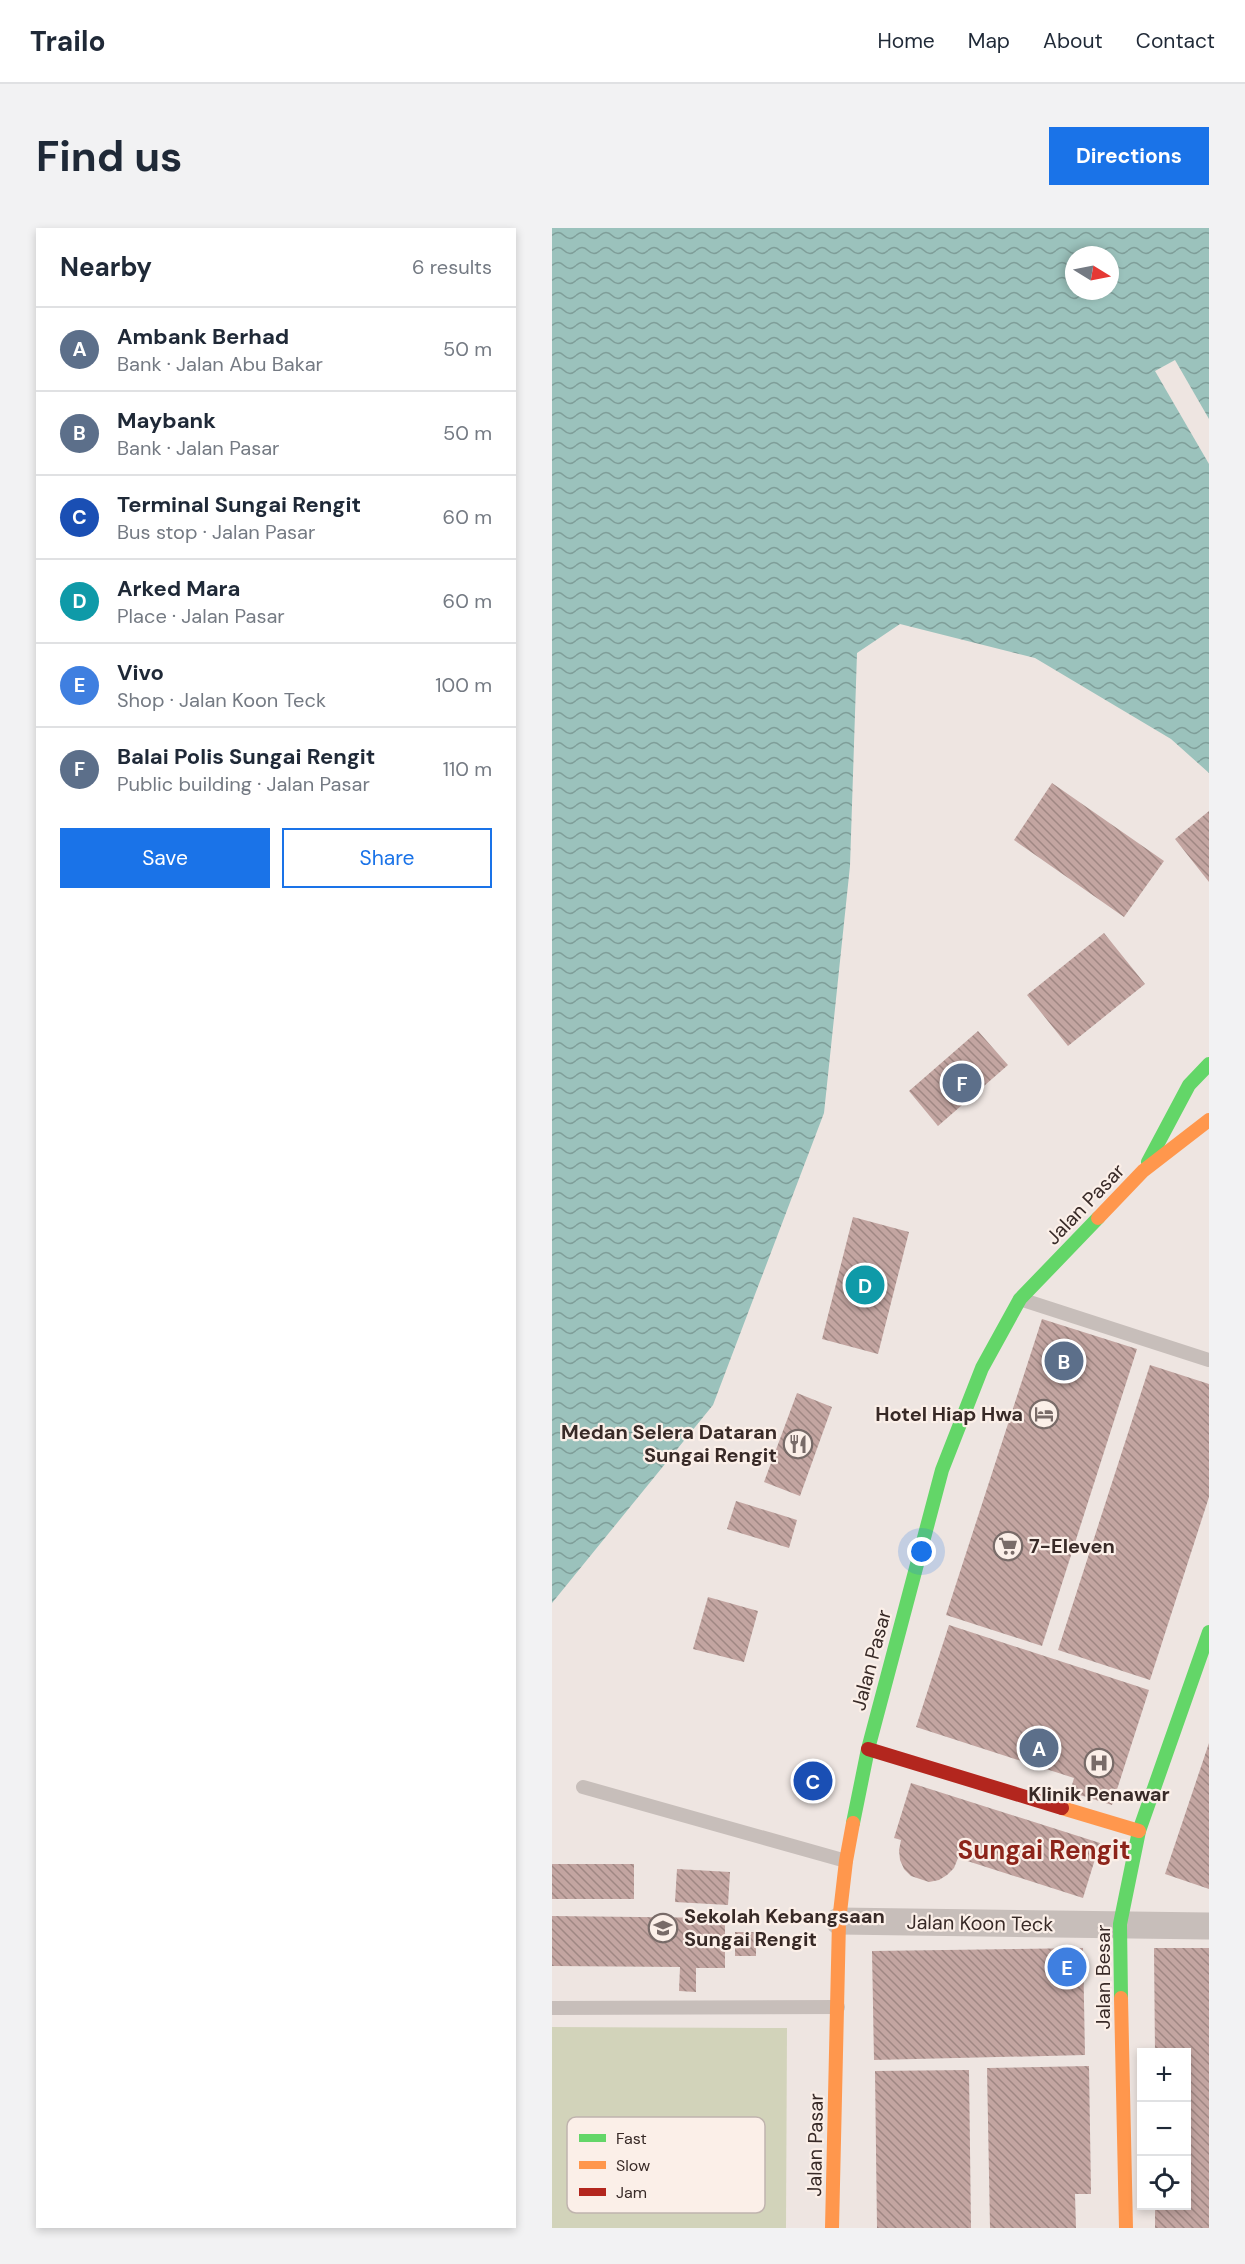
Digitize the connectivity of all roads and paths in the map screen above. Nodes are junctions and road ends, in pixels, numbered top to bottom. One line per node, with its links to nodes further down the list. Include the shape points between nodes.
1 (1209, 1064): 2 (main road)
2 (1189, 1085): 3 (main road); 4 (main road)
3 (1204, 1120): 4 (main road)
4 (1143, 1171): 5 (main road, Jalan Pasar)
5 (1020, 1299): 6 (lane); 8 (main road, Jalan Pasar, via 982,1368 942,1470)
6 (1209, 1360)
7 (1209, 1632): 10 (main road, Jalan Besar)
8 (868, 1749): 10 (main road); 11 (main road, Jalan Pasar)
9 (583, 1787): 11 (lane)
10 (1139, 1831): 13 (main road, Jalan Besar)
11 (846, 1861): 12 (main road, Jalan Pasar)
12 (839, 1922): 13 (street, Jalan Koon Teck); 15 (main road, Jalan Pasar)
13 (1120, 1924): 14 (street, Jalan Koon Teck); 18 (main road, Jalan Besar)
14 (1209, 1926)
15 (838, 2007): 16 (lane); 17 (main road, Jalan Pasar)
16 (552, 2008)
17 (832, 2228)
18 (1126, 2228)

